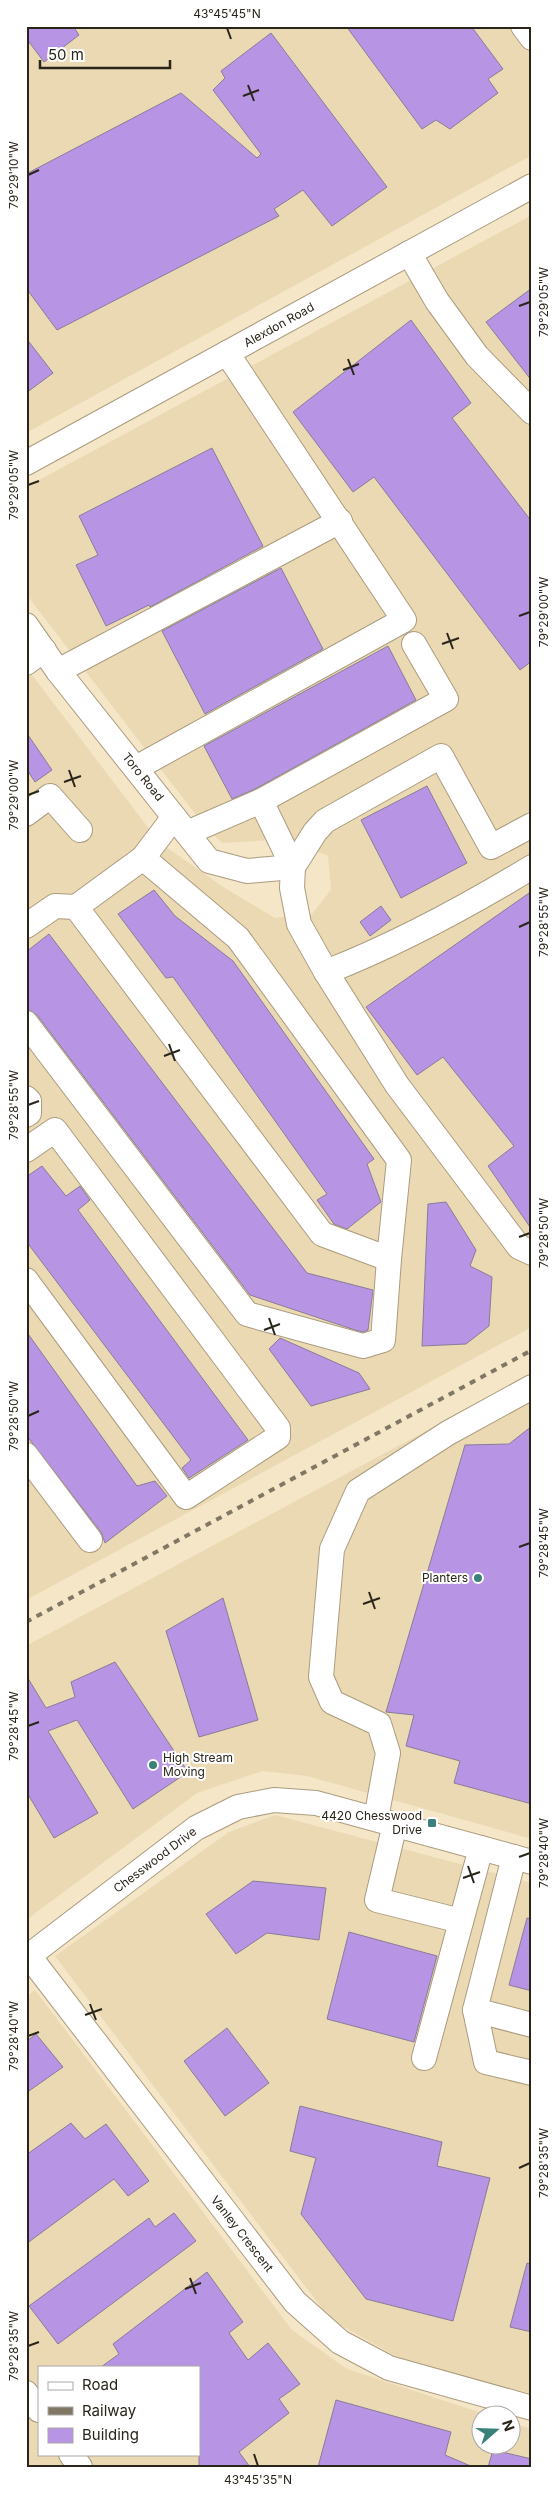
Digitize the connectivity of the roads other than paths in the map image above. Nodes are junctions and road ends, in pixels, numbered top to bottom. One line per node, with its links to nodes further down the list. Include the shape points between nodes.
1 (523, 26): 2 (street)
2 (532, 38)
3 (532, 186): 4 (street, Alexdon Road)
4 (409, 253): 5 (street, Alexdon Road); 6 (street, via 438,302 477,356)
5 (228, 353): 7 (street, Alexdon Road); 8 (street)
6 (532, 412)
7 (26, 463)
8 (340, 520): 12 (street); 13 (street, via 404,620)
9 (26, 625): 11 (street, Toro Road)
10 (414, 644): 14 (street, via 446,699)
11 (35, 656): 12 (street, Toro Road)
12 (58, 671): 13 (street, Toro Road)
13 (136, 768): 16 (street, Toro Road)
14 (261, 801): 16 (street); 21 (street)
15 (26, 814): 18 (street, via 50,796)
16 (181, 825): 19 (street); 21 (street, Toro Road, via 209,861 247,872)
17 (532, 825): 21 (street, via 491,847 441,756 325,821)
18 (80, 830)
19 (143, 858): 22 (street); 30 (street, via 238,938 399,1160)
20 (532, 866): 24 (street, via 461,909)
21 (293, 867): 24 (street, via 292,888 299,924)
22 (76, 907): 23 (street, via 55,906); 30 (street, via 322,1234)
23 (26, 926)
24 (326, 972): 29 (street, via 397,1085 519,1247)
25 (26, 1022): 30 (street, via 247,1314 362,1346 383,1340)
26 (26, 1098): 27 (street, via 29,1113)
27 (26, 1115)
28 (26, 1150): 31 (street, via 55,1130 278,1428 278,1437 186,1497)
29 (532, 1253)
30 (389, 1259)
31 (26, 1280)
32 (532, 1387): 35 (street, via 448,1432 358,1491 332,1549 321,1677 332,1702 380,1724 388,1753)
33 (26, 1454): 34 (street)
34 (90, 1540)
35 (386, 1822): 36 (street, Chesswood Drive); 38 (street, via 377,1900); 39 (street, Chesswood Drive, via 316,1803 274,1800 238,1807 196,1828)
36 (481, 1848): 37 (street, Chesswood Drive); 38 (street)
37 (523, 1859): 40 (street)
38 (461, 1921): 42 (street)
39 (28, 1957): 45 (street, Vanley Crescent, via 295,2302 340,2342 389,2368)
40 (475, 2010): 41 (street); 43 (street, via 486,2062)
41 (532, 2024)
42 (424, 2058)
43 (532, 2072)
44 (26, 2392): 46 (street)
45 (532, 2408)
46 (38, 2409)
47 (72, 2456): 48 (street)
48 (80, 2467)

